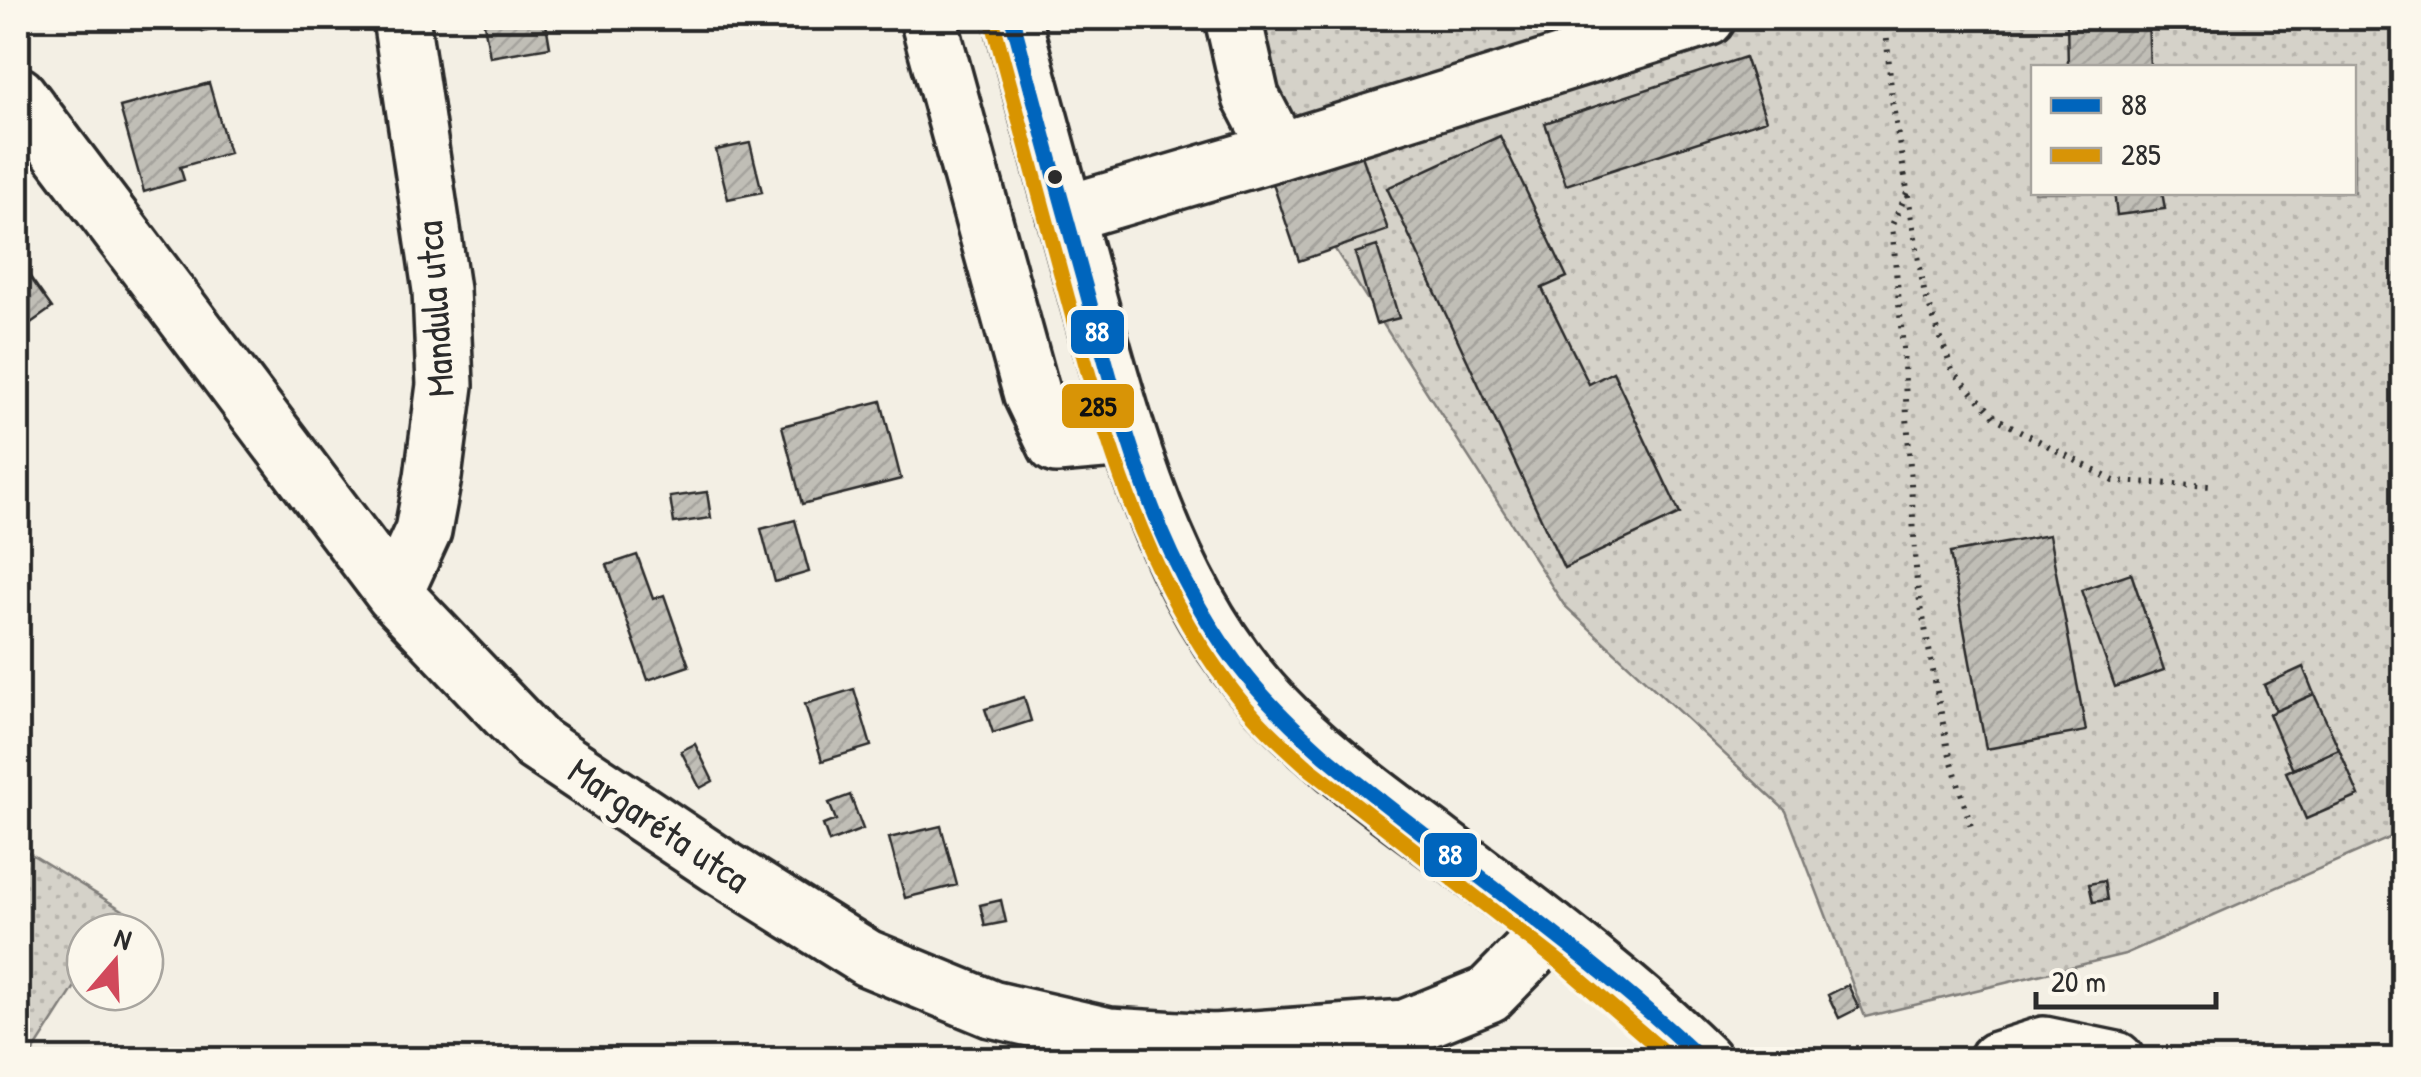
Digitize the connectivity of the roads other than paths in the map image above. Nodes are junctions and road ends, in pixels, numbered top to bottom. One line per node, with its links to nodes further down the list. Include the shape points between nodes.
1 (401, 18): 10 (street, Mandula utca, via 441,290 445,386 423,530)
2 (928, 18): 9 (street, via 1032,395 1056,445)
3 (1012, 18): 8 (street)
4 (1232, 18): 7 (street, via 1251,97)
5 (1707, 18): 7 (street)
6 (18, 95): 10 (street, Margaréta utca)
7 (1279, 152): 8 (street)
8 (1065, 214): 9 (street)
9 (1128, 439): 11 (street, via 1174,558 1203,615 1244,672 1285,719 1380,802)
10 (394, 594): 11 (street, Margaréta utca, via 537,744 867,958 991,1009 1109,1036 1214,1042 1405,1028 1489,994)
11 (1552, 930): 12 (street)
12 (1703, 1060)
13 (1996, 1060): 14 (street, via 2044,1045)
14 (2116, 1060)

